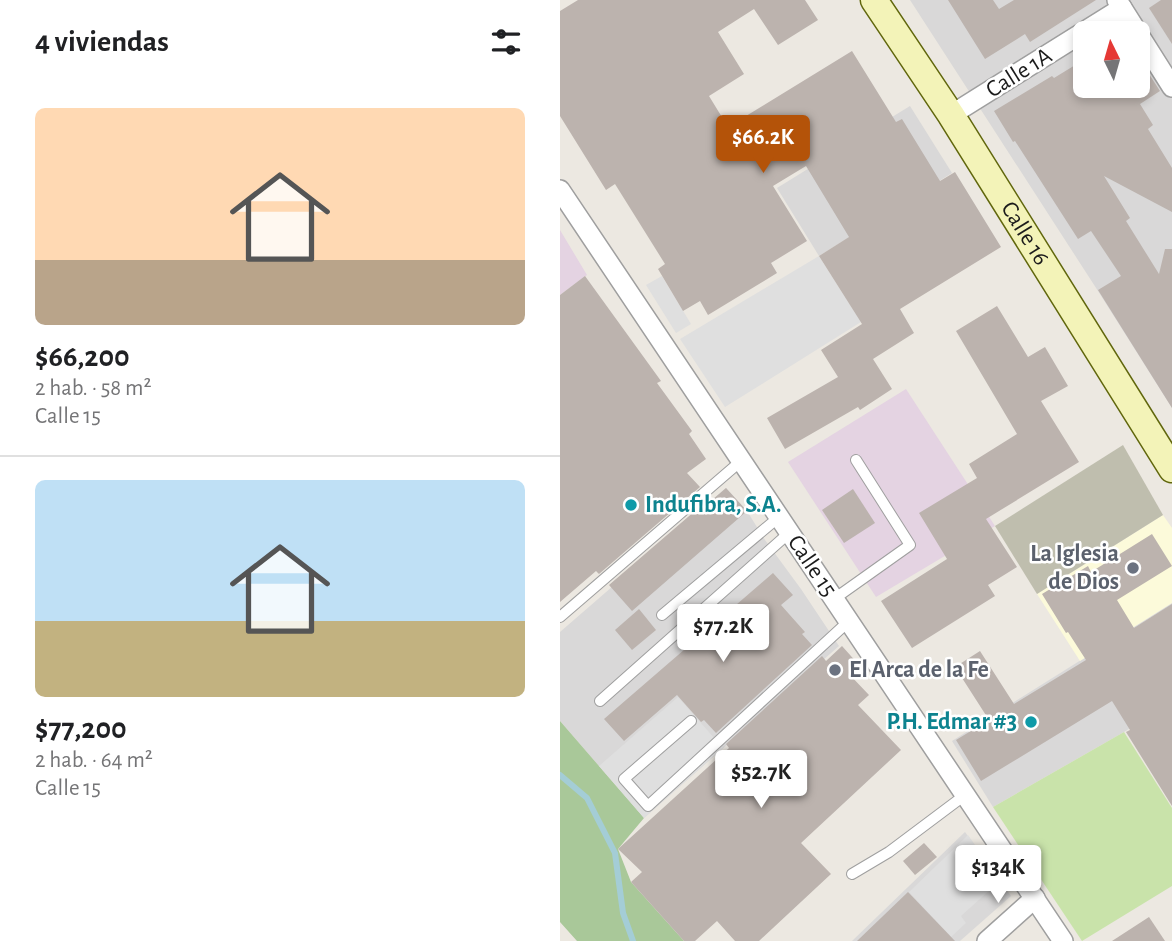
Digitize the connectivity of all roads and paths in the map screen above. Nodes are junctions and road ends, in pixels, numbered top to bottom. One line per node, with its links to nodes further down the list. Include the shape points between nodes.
1 (874, 0): 4 (main road, Calle 16)
2 (1119, 4): 3 (street); 4 (street, Calle 1A)
3 (1172, 87)
4 (951, 115): 8 (main road, Calle 16)
5 (560, 190): 7 (street, Calle 15)
6 (856, 460): 10 (lane, via 910,544)
7 (741, 461): 9 (street, Calle 15); 12 (lane)
8 (1172, 469)
9 (784, 525): 10 (street, Calle 15); 11 (lane); 14 (lane)
10 (834, 599): 13 (street, Calle 15)
11 (662, 615)
12 (560, 617)
13 (849, 621): 15 (lane, via 648,806 624,779); 16 (street, Calle 15)
14 (600, 701)
15 (691, 721)
16 (964, 795): 17 (lane); 18 (street, Calle 15)
17 (852, 874)
18 (1035, 898): 19 (street); 20 (street, Calle 15)
19 (987, 941)
20 (1063, 941)

